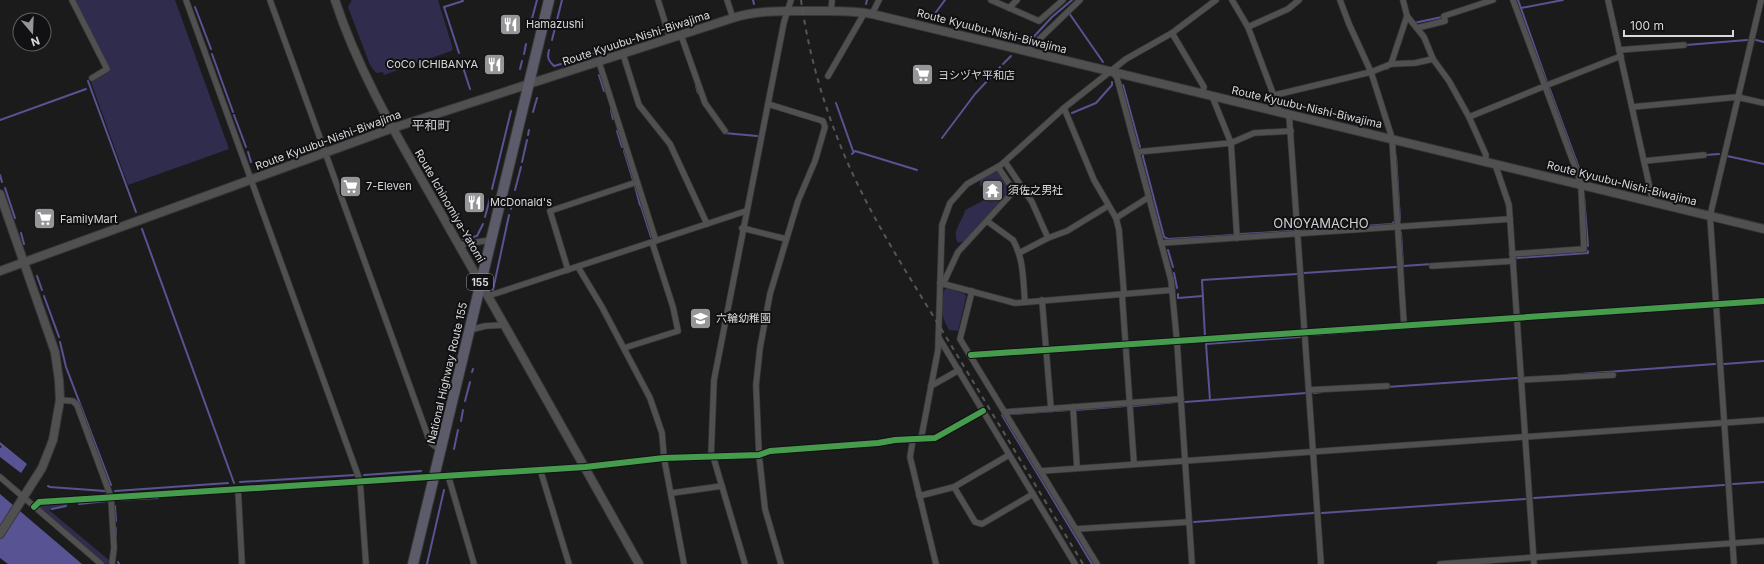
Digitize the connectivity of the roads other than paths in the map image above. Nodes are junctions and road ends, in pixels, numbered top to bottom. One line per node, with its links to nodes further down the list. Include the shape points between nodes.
1 (72, 0): 46 (street, via 107,69)
2 (186, 0): 73 (street)
3 (270, 0): 65 (street)
4 (335, 0): 60 (main road, Route Ichinomiya-Yatomi, via 354,52)
5 (549, 0): 47 (highway, National Highway Route 155 / 155)
6 (658, 0): 34 (street)
7 (727, 0): 29 (street)
8 (791, 0): 25 (street)
9 (832, 0): 26 (street)
10 (880, 0): 27 (street)
11 (991, 0): 24 (street)
12 (1018, 0): 24 (street)
13 (1063, 0): 24 (street, via 1039,21)
14 (1080, 0): 37 (street)
15 (1216, 0): 32 (street)
16 (1232, 0): 30 (street)
17 (1299, 0): 30 (street, via 1282,12)
18 (1340, 0): 44 (street, via 1348,24)
19 (1403, 0): 28 (street)
20 (1493, 0): 31 (street, via 1444,16 1445,22)
21 (1513, 0): 48 (street)
22 (1608, 0): 36 (street)
23 (1761, 0): 52 (street)
24 (1009, 8)
25 (787, 11): 26 (main road, Route Kyuubu-Nishi-Biwajima); 29 (main road, Route Kyuubu-Nishi-Biwajima, via 750,13); 54 (street)
26 (831, 11): 27 (main road, Route Kyuubu-Nishi-Biwajima)
27 (869, 13): 37 (main road, Route Kyuubu-Nishi-Biwajima); 45 (street)
28 (1407, 16): 31 (street); 42 (street)
29 (733, 18): 33 (main road, Route Kyuubu-Nishi-Biwajima)
30 (1248, 27): 50 (street)
31 (1417, 28): 40 (street, via 1424,37)
32 (1172, 33): 43 (street, via 1130,56); 49 (street, via 1204,87)
33 (681, 35): 34 (main road, Route Kyuubu-Nishi-Biwajima); 62 (street, via 705,103)
34 (670, 38): 38 (main road, Route Kyuubu-Nishi-Biwajima)
35 (1684, 45): 36 (street)
36 (1619, 50): 39 (street)
37 (1027, 51): 43 (main road, Route Kyuubu-Nishi-Biwajima)
38 (623, 54): 41 (main road, Route Kyuubu-Nishi-Biwajima); 85 (street, via 639,105 670,144)
39 (1621, 56): 48 (street); 55 (street)
40 (1433, 59): 42 (street); 59 (street)
41 (598, 62): 47 (main road, Route Kyuubu-Nishi-Biwajima); 74 (street)
42 (1391, 64): 44 (street)
43 (1112, 71): 49 (main road, Route Kyuubu-Nishi-Biwajima); 56 (street); 66 (street, via 1117,78)
44 (1371, 72): 50 (street); 63 (street)
45 (828, 76)
46 (92, 78)
47 (528, 85): 60 (main road, Route Kyuubu-Nishi-Biwajima); 93 (highway, National Highway Route 155 / 155)
48 (1546, 86): 59 (street); 75 (street)
49 (1202, 93): 51 (main road, Route Kyuubu-Nishi-Biwajima)
50 (1275, 95): 57 (street)
51 (1212, 96): 57 (main road, Route Kyuubu-Nishi-Biwajima); 64 (street)
52 (1738, 97): 53 (street); 55 (street); 81 (street)
53 (1764, 103)
54 (768, 104): 80 (street); 92 (street, via 823,121 825,128)
55 (1632, 107): 69 (street)
56 (1064, 108): 70 (street); 79 (street, via 1094,180)
57 (1280, 112): 58 (main road, Route Kyuubu-Nishi-Biwajima)
58 (1289, 114): 61 (street); 63 (main road, Route Kyuubu-Nishi-Biwajima)
59 (1469, 116): 68 (street, via 1486,155)
60 (393, 128): 65 (main road, Route Kyuubu-Nishi-Biwajima); 96 (main road, Route Ichinomiya-Yatomi)
61 (1290, 130): 64 (street, via 1254,134); 89 (street)
62 (725, 131)
63 (1392, 138): 68 (main road, Route Kyuubu-Nishi-Biwajima); 86 (street)
64 (1231, 143): 66 (street); 91 (street)
65 (325, 152): 73 (main road, Route Kyuubu-Nishi-Biwajima); 144 (street, via 430,442)
66 (1137, 152): 77 (street)
67 (1704, 155): 69 (street)
68 (1485, 161): 71 (main road, Route Kyuubu-Nishi-Biwajima)
69 (1644, 161): 78 (street)
70 (1006, 162): 72 (street); 90 (street, via 1032,202)
71 (1495, 164): 75 (main road, Route Kyuubu-Nishi-Biwajima); 83 (street, via 1509,205)
72 (998, 167): 84 (street, via 1014,191); 106 (street, via 967,184 947,208 942,225)
73 (252, 179): 100 (main road, Route Kyuubu-Nishi-Biwajima); 159 (street)
74 (637, 182): 94 (street); 103 (street, via 550,211)
75 (1581, 185): 78 (main road, Route Kyuubu-Nishi-Biwajima); 98 (street, via 1584,249)
76 (0, 194): 100 (main road)
77 (1149, 197): 82 (street); 95 (street)
78 (1653, 202): 81 (main road, Route Kyuubu-Nishi-Biwajima)
79 (1108, 206): 82 (street); 90 (street, via 1067,231)
80 (746, 211): 85 (street); 87 (street)
81 (1710, 216): 88 (main road, Route Kyuubu-Nishi-Biwajima); 114 (street)
82 (1116, 218): 109 (street)
83 (1510, 218): 86 (street); 98 (street)
84 (987, 221): 97 (street, via 1013,240); 106 (street, via 958,252)
85 (707, 224): 94 (street)
86 (1398, 227): 89 (street); 117 (street)
87 (742, 228): 92 (street); 148 (street, via 714,380)
88 (1764, 229)
89 (1298, 233): 91 (street); 119 (street)
90 (1048, 238): 97 (street)
91 (1237, 238): 95 (street)
92 (786, 239): 146 (street, via 770,294 760,348 756,386)
93 (490, 240): 96 (street); 105 (highway, National Highway Route 155 / 155)
94 (654, 242): 102 (street); 123 (street, via 678,331)
95 (1161, 243): 107 (street)
96 (459, 245): 105 (main road, Route Ichinomiya-Yatomi)
97 (1018, 253): 113 (street, via 1022,262)
98 (1512, 254): 99 (street)
99 (1513, 261): 101 (street); 115 (street)
100 (24, 262): 104 (main road, Route Kyuubu-Nishi-Biwajima); 133 (main road, via 55,352)
101 (1432, 266)
102 (578, 267): 103 (street); 123 (street)
103 (568, 270): 110 (street)
104 (0, 271)
105 (480, 282): 110 (main road, Route Ichinomiya-Yatomi); 118 (highway, National Highway Route 155 / 155)
106 (942, 284): 108 (street); 120 (street)
107 (1172, 290): 109 (street); 121 (street)
108 (972, 292): 113 (street); 125 (street, via 960,339)
109 (1123, 294): 111 (street); 122 (street)
110 (488, 296): 116 (main road, Route Ichinomiya-Yatomi)
111 (1042, 300): 113 (street); 124 (street)
112 (1764, 301): 114 (street)
113 (1025, 302)
114 (1716, 304): 115 (street); 140 (street)
115 (1517, 317): 117 (street); 128 (street)
116 (505, 325): 118 (street); 152 (main road, Route Ichinomiya-Yatomi)
117 (1404, 325): 119 (street)
118 (470, 330): 144 (highway, National Highway Route 155 / 155)
119 (1305, 332): 121 (street); 131 (street)
120 (939, 338): 126 (street); 129 (street)
121 (1177, 342): 122 (street); 132 (street)
122 (1125, 345): 124 (street); 134 (street)
123 (624, 348): 149 (street, via 650,398 662,433)
124 (1046, 350): 125 (street); 136 (street)
125 (971, 355): 138 (street)
126 (959, 370): 129 (street); 137 (street)
127 (1613, 375): 128 (street)
128 (1521, 380): 141 (street)
129 (931, 386): 143 (street)
130 (1387, 386): 131 (street)
131 (1309, 390): 145 (street)
132 (1181, 399): 134 (street); 150 (street)
133 (60, 400): 166 (street, via 73,401 77,405); 167 (main road, via 48,455)
134 (1130, 403): 135 (street); 151 (street)
135 (1073, 407): 136 (street); 153 (street)
136 (1051, 408): 138 (street)
137 (983, 411): 143 (street, via 935,438); 147 (street)
138 (1006, 412): 155 (street)
139 (1764, 420): 140 (street)
140 (1723, 422): 141 (street); 173 (street)
141 (1525, 437): 145 (street); 174 (street)
142 (913, 439): 143 (street); 146 (street); 165 (street, via 910,457)
143 (921, 439)
144 (441, 451): 158 (highway, National Highway Route 155 / 155)
145 (1314, 452): 150 (street); 190 (street)
146 (759, 454): 148 (street); 185 (street, via 765,509)
147 (1009, 455): 161 (street); 164 (street)
148 (712, 456): 149 (street); 160 (street)
149 (664, 458): 152 (street); 163 (street)
150 (1185, 461): 151 (street); 169 (street)
151 (1134, 464): 153 (street)
152 (585, 466): 154 (street); 182 (main road, Route Ichinomiya-Yatomi)
153 (1077, 468): 155 (street)
154 (540, 469): 156 (street); 181 (street)
155 (1041, 471): 170 (street)
156 (448, 475): 158 (street); 180 (street)
157 (0, 476): 167 (street)
158 (435, 476): 159 (street); 179 (highway, National Highway Route 155 / 155)
159 (360, 481): 162 (street); 178 (street)
160 (722, 486): 163 (street); 184 (street)
161 (954, 487): 164 (street, via 975,522 982,524); 165 (street)
162 (238, 489): 166 (street); 177 (street)
163 (672, 493): 183 (street)
164 (1033, 494): 187 (street)
165 (919, 496): 186 (street)
166 (110, 497): 168 (street, via 39,502); 176 (street, via 114,548)
167 (22, 501): 168 (street); 171 (main road)
168 (34, 507): 175 (street)
169 (1189, 522): 170 (street); 189 (street)
170 (1076, 529): 188 (street)
171 (0, 534)
172 (1764, 541): 173 (street)
173 (1732, 543): 174 (street); 193 (street)
174 (1533, 557): 191 (street); 192 (street)
175 (101, 564)
176 (112, 564)
177 (242, 564)
178 (366, 564)
179 (413, 564)
180 (474, 564)
181 (569, 564)
182 (639, 564)
183 (684, 564)
184 (745, 564)
185 (781, 564)
186 (936, 564)
187 (1075, 564)
188 (1097, 564)
189 (1192, 564)
190 (1322, 564)
191 (1440, 564)
192 (1534, 564)
193 (1734, 564)

